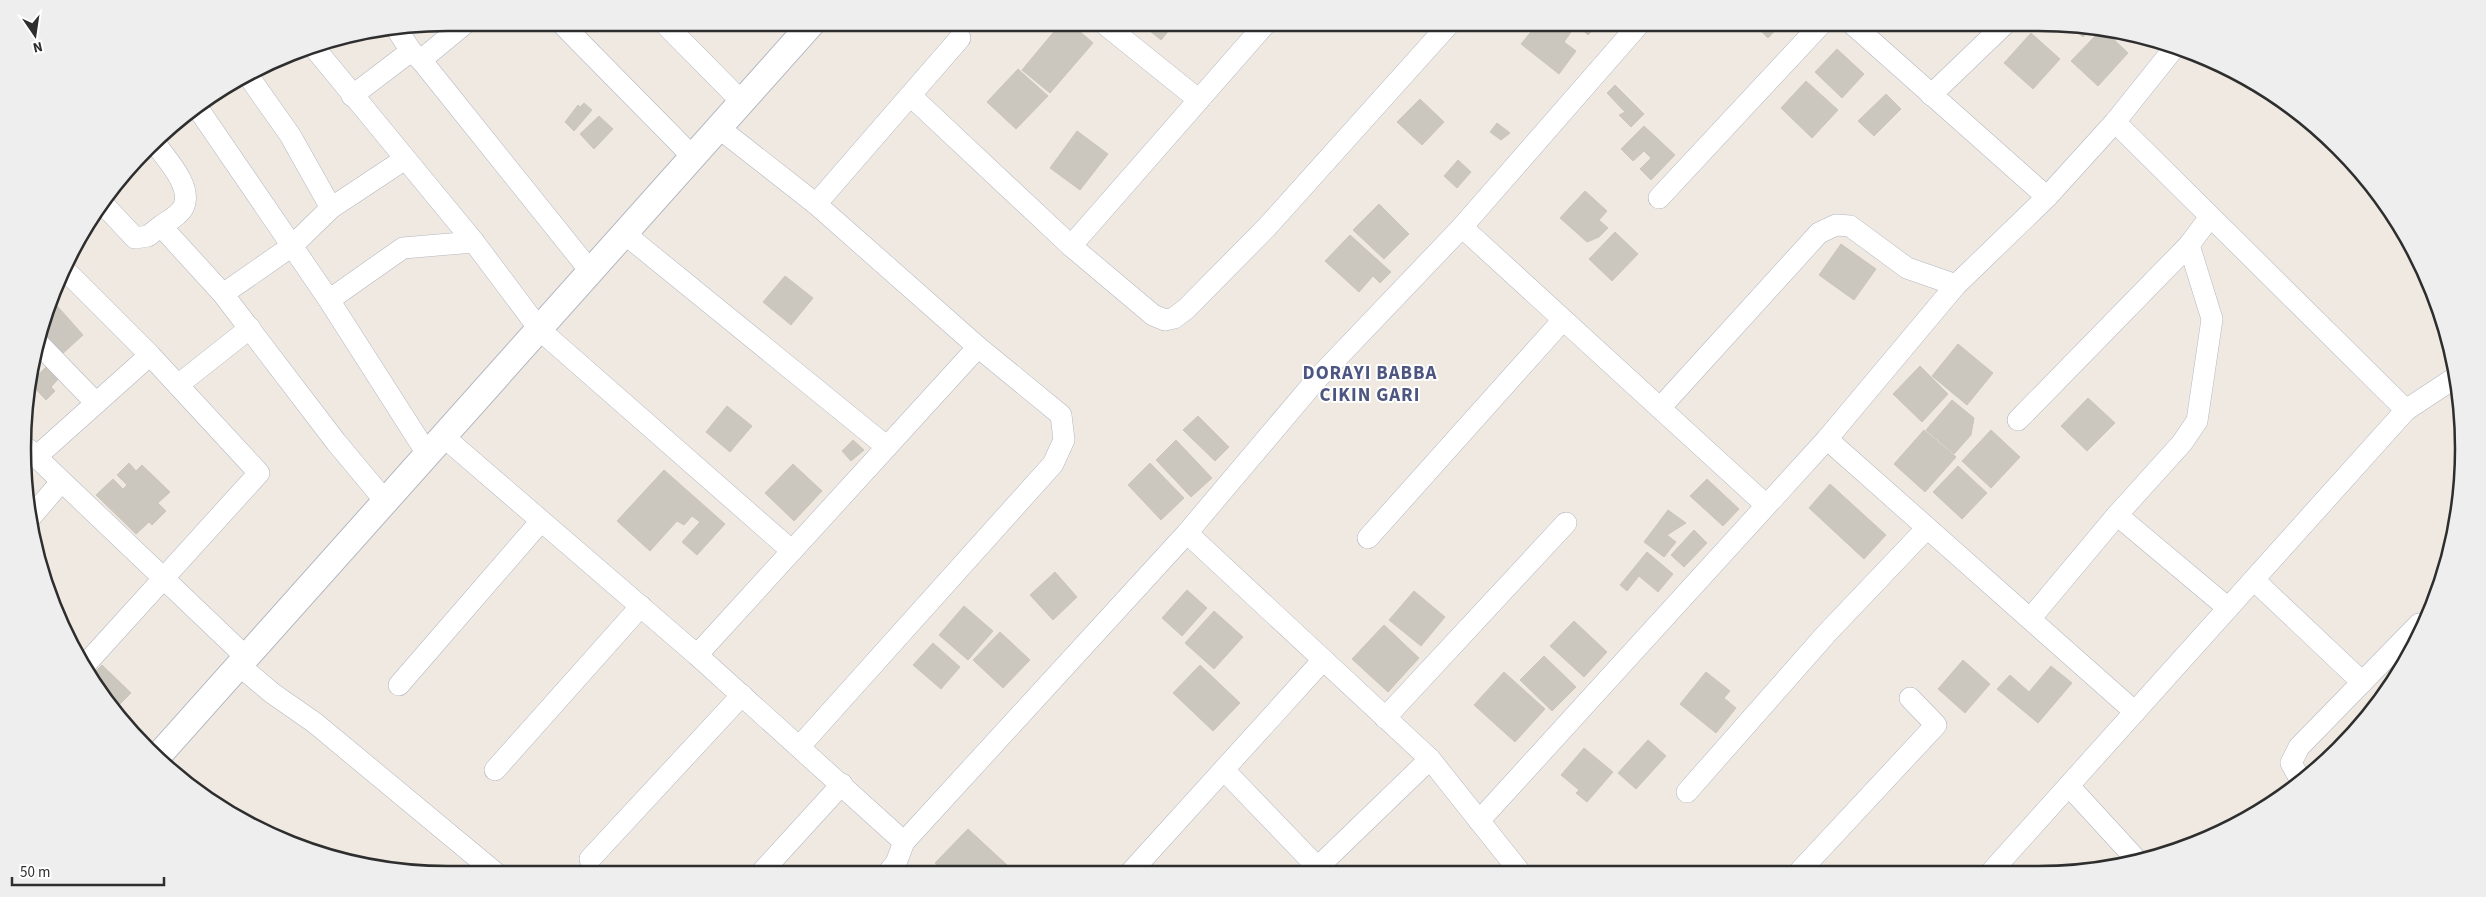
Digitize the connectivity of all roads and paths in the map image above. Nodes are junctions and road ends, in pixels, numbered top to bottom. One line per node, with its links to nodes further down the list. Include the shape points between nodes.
1 (454, 31): 16 (street)
2 (569, 31): 27 (street)
3 (672, 31): 22 (street)
4 (805, 31): 22 (street)
5 (1113, 31): 21 (street)
6 (1259, 31): 21 (street)
7 (1443, 31): 41 (street, via 1266,227 1174,318 1165,320 1153,315)
8 (1633, 31): 36 (street)
9 (1814, 31): 30 (street)
10 (1860, 31): 18 (street)
11 (1998, 31): 18 (street)
12 (400, 34): 16 (street)
13 (960, 38): 20 (street)
14 (317, 52): 19 (street)
15 (2171, 53): 24 (street)
16 (416, 56): 19 (street); 42 (street)
17 (252, 81): 32 (street, via 290,135)
18 (1931, 95): 29 (street)
19 (352, 96): 28 (street)
20 (911, 96): 31 (street); 41 (street)
21 (1199, 100): 41 (street)
22 (742, 102): 25 (street)
23 (201, 113): 40 (street)
24 (2115, 122): 29 (street); 34 (street)
25 (719, 128): 27 (street); 31 (street)
26 (158, 148): 35 (street, via 185,194 184,205 178,214)
27 (693, 157): 37 (street)
28 (405, 159): 32 (street); 38 (street)
29 (2046, 197): 44 (street)
30 (1659, 198)
31 (816, 204): 51 (street)
32 (331, 208): 40 (street)
33 (107, 209): 35 (street, via 135,238 148,236)
34 (2210, 217): 39 (street); 57 (street)
35 (161, 226): 45 (street)
36 (1462, 227): 47 (street); 71 (street, via 1317,379)
37 (625, 234): 42 (street); 61 (street)
38 (474, 242): 46 (street, via 403,248); 49 (street)
39 (2189, 245): 58 (street); 67 (street, via 2212,319 2197,421 2182,443)
40 (292, 246): 45 (street); 46 (street)
41 (1071, 246)
42 (591, 272): 49 (street)
43 (69, 274): 52 (street)
44 (1956, 285): 56 (street, via 1907,268 1850,226 1836,225 1819,233); 59 (street)
45 (224, 294): 48 (street)
46 (329, 300): 60 (street)
47 (1563, 320): 56 (street); 72 (street)
48 (250, 328): 54 (street); 64 (street)
49 (540, 330): 60 (street); 73 (street)
50 (43, 348): 55 (street)
51 (978, 348): 61 (street); 90 (street, via 1061,416 1064,440 1053,464)
52 (150, 355): 54 (street); 55 (street)
53 (2449, 382): 57 (street)
54 (178, 384): 74 (street, via 258,472)
55 (96, 403): 62 (street)
56 (1660, 408): 65 (street)
57 (2406, 410): 75 (street)
58 (2018, 420)
59 (1827, 439): 65 (street); 70 (street)
60 (436, 446): 64 (street); 68 (street)
61 (887, 447): 73 (street)
62 (32, 453): 63 (street)
63 (61, 482): 66 (street); 74 (street)
64 (386, 502): 83 (street)
65 (1766, 505): 99 (street)
66 (36, 511)
67 (2118, 515): 77 (street); 78 (street)
68 (542, 521): 76 (street); 85 (street)
69 (1566, 523): 89 (street)
70 (1927, 528): 78 (street); 98 (street, via 1827,633)
71 (1187, 533): 82 (street); 100 (street)
72 (1368, 538)
73 (792, 551): 80 (street)
74 (163, 577): 81 (street); 83 (street)
75 (2254, 580): 77 (street); 84 (street)
76 (641, 606): 80 (street); 93 (street)
77 (2228, 608): 88 (street)
78 (2030, 619): 88 (street)
79 (2413, 630): 84 (street)
80 (697, 655): 86 (street)
81 (89, 660)
82 (1323, 660): 89 (street); 94 (street)
83 (244, 662): 91 (street); 103 (street, via 272,693 315,723)
84 (2362, 682): 95 (street, via 2299,747 2291,763)
85 (399, 685)
86 (742, 695): 90 (street); 102 (street)
87 (1910, 698): 110 (street, via 1936,725)
88 (2135, 712): 97 (street)
89 (1386, 718): 92 (street)
90 (800, 746): 96 (street)
91 (162, 752)
92 (1430, 759): 99 (street); 108 (street)
93 (495, 770)
94 (1224, 770): 106 (street); 107 (street)
95 (2298, 775)
96 (842, 784): 100 (street); 104 (street)
97 (2069, 786): 101 (street); 111 (street)
98 (1687, 792)
99 (1478, 821): 109 (street)
100 (904, 842): 105 (street)
101 (2132, 855)
102 (590, 859)
103 (487, 866)
104 (767, 866)
105 (898, 866)
106 (1136, 866)
107 (1312, 866)
108 (1322, 866)
109 (1515, 866)
110 (1806, 866)
111 (1997, 866)

